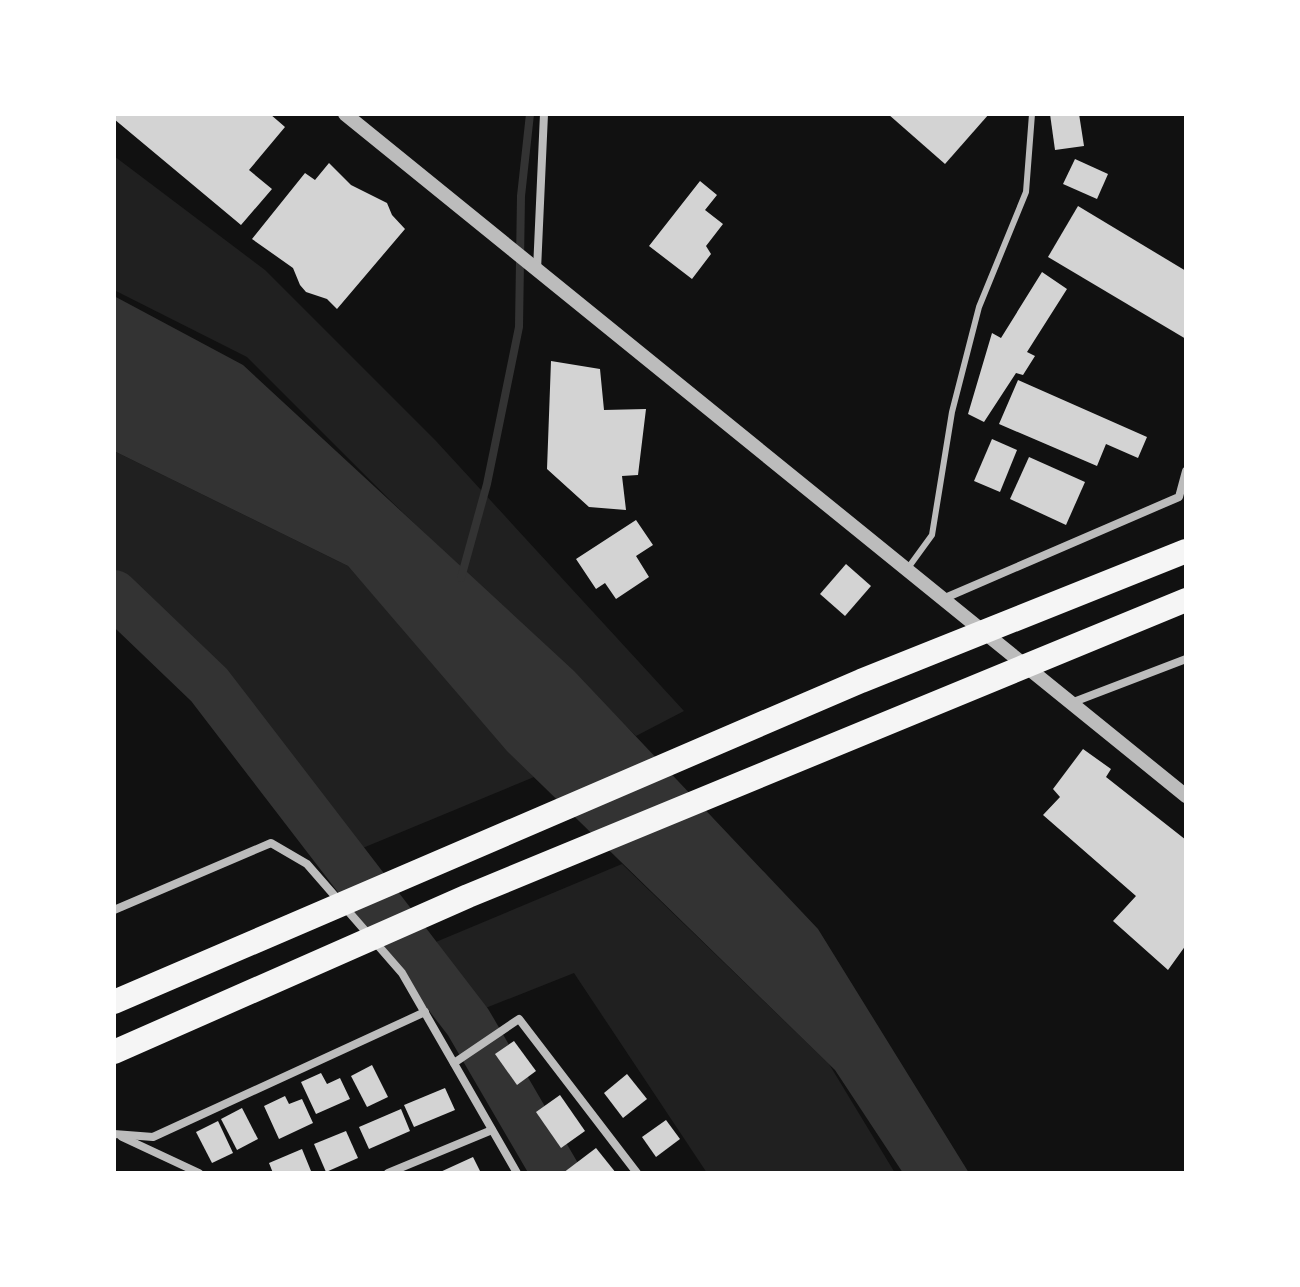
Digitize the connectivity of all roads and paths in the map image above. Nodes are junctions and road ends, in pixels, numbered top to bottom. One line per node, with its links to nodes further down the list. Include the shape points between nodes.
1 (345, 114): 4 (street)
2 (544, 114): 4 (street)
3 (1032, 114): 7 (lane, via 1026,192 979,307 952,412 932,535)
4 (537, 270): 7 (street)
5 (1186, 471): 8 (street, via 1179,497)
6 (1186, 551): 14 (highway, via 861,681)
7 (907, 569): 8 (street)
8 (945, 598): 11 (street)
9 (1186, 600): 16 (highway, via 285,974)
10 (1186, 659): 11 (street)
11 (1070, 704): 12 (street)
12 (1186, 796)
13 (114, 910): 15 (street, via 271,843 307,864 402,973)
14 (114, 1002)
15 (425, 1012): 17 (street); 19 (street, via 153,1137)
16 (114, 1052)
17 (454, 1063): 18 (street); 23 (street, via 519,1019)
18 (492, 1130): 21 (street); 22 (street)
19 (116, 1135): 20 (street)
20 (199, 1173)
21 (388, 1173)
22 (517, 1173)
23 (637, 1173)

